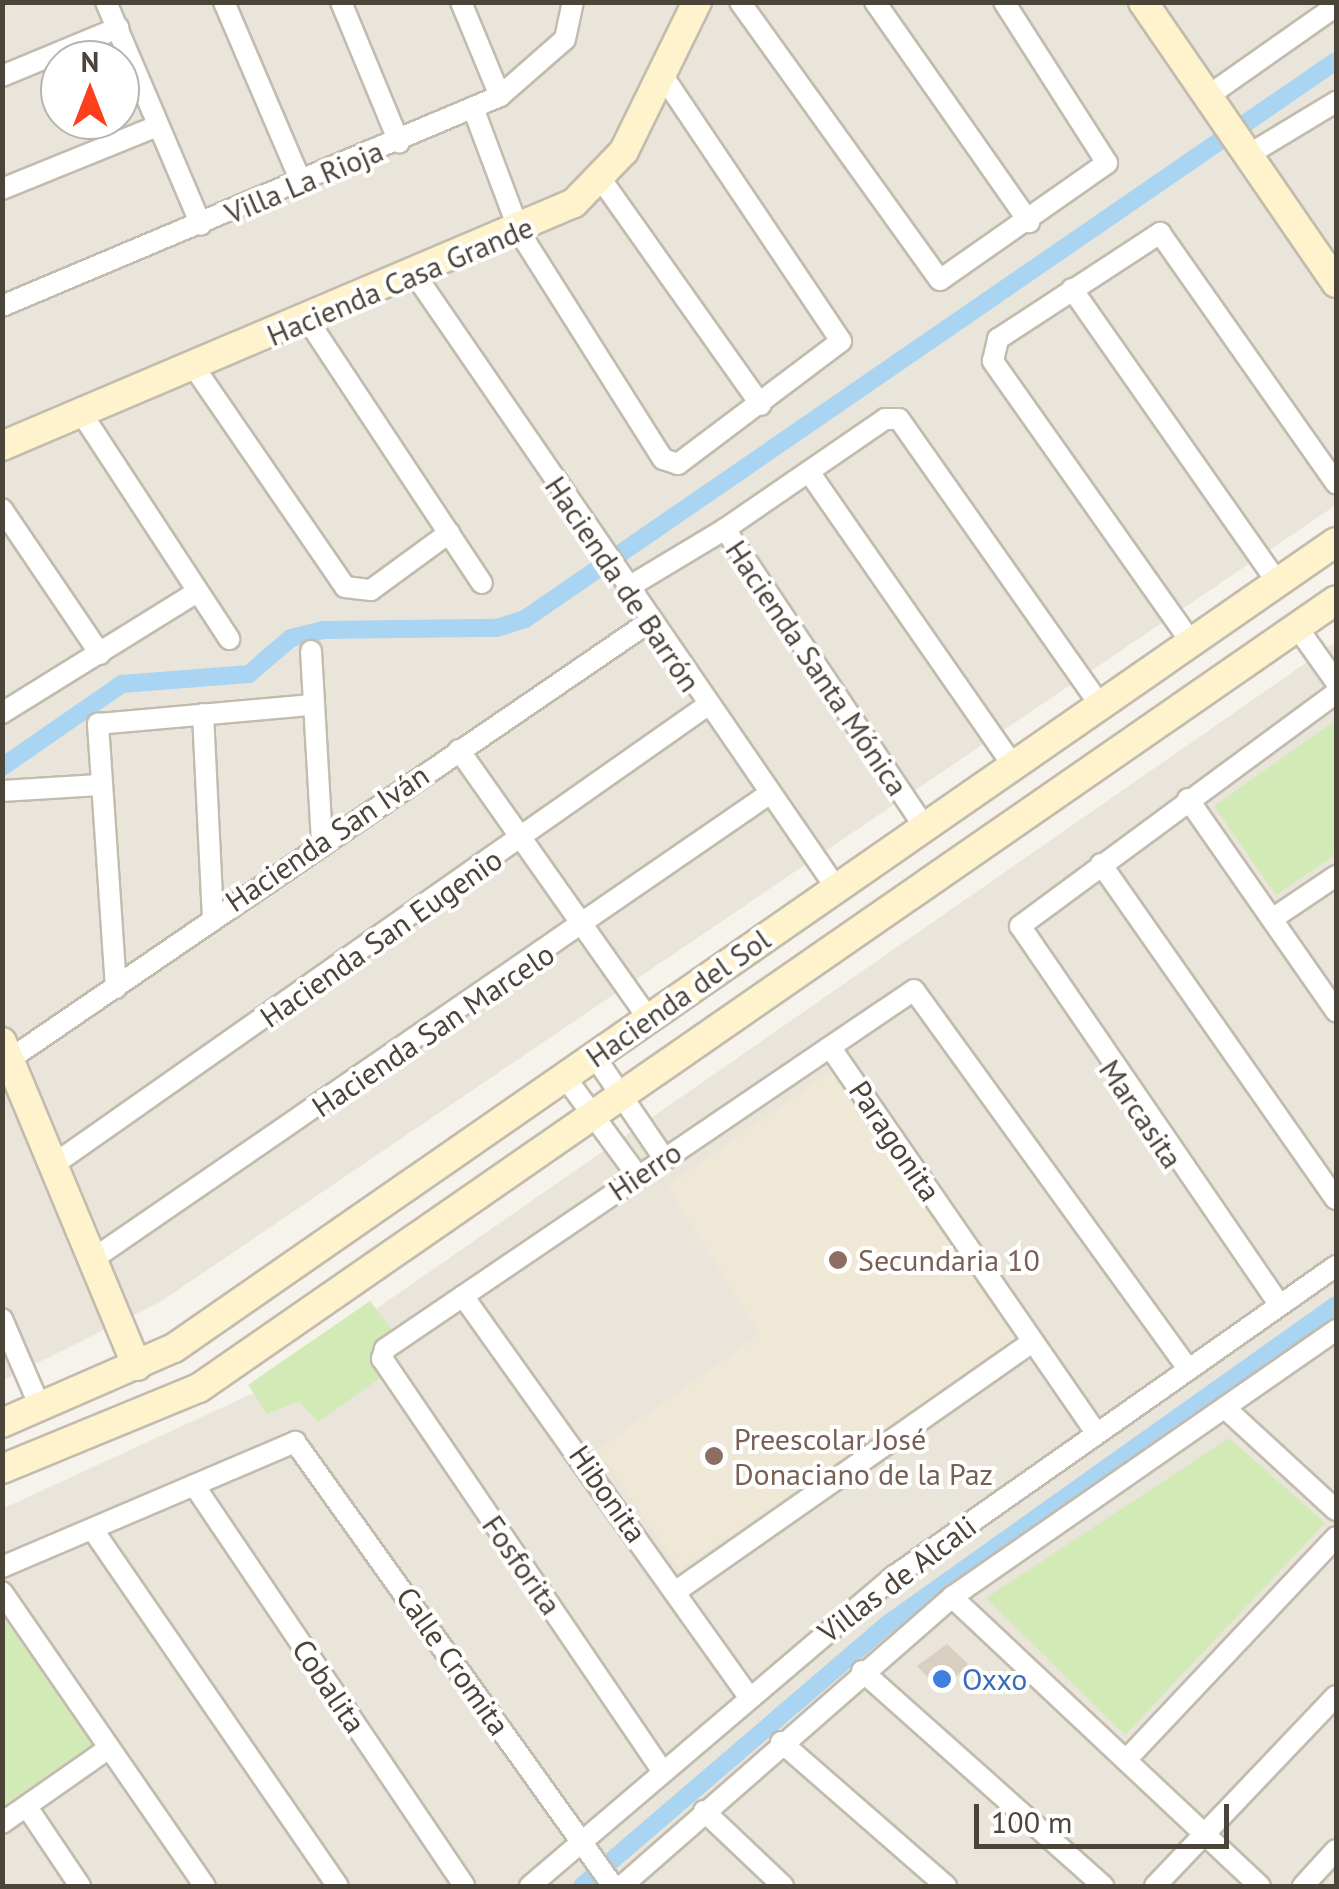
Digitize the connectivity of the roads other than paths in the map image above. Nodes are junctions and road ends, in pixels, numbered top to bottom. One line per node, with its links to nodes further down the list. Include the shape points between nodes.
1 (106, 2): 12 (street)
2 (224, 2): 23 (street)
3 (341, 2): 20 (street)
4 (461, 2): 15 (street)
5 (697, 2): 13 (street, Hacienda Casa Grande)
6 (740, 2): 25 (street, via 936,279)
7 (874, 2): 25 (street)
8 (1004, 2): 25 (street, via 1107,163)
9 (1145, 3): 16 (street)
10 (1336, 6): 16 (street)
11 (574, 9): 15 (street, Villa La Rioja, via 565,39)
12 (118, 28): 14 (street); 19 (street)
13 (662, 75): 22 (street, Hacienda Casa Grande); 34 (street, via 841,342)
14 (2, 76)
15 (500, 96): 18 (street, Villa La Rioja)
16 (1210, 100): 21 (street)
17 (1336, 102): 21 (street)
18 (473, 108): 20 (street, Villa La Rioja); 27 (street)
19 (157, 126): 24 (street); 26 (street)
20 (400, 142): 23 (street, Villa La Rioja)
21 (1244, 150): 29 (street)
22 (603, 182): 27 (street, Hacienda Casa Grande); 34 (street)
23 (302, 184): 26 (street, Villa La Rioja)
24 (2, 189)
25 (1029, 222)
26 (200, 224): 31 (street, Villa La Rioja)
27 (520, 233): 28 (street, Hacienda Casa Grande); 34 (street, via 670,464)
28 (416, 276): 32 (street, Hacienda Casa Grande); 44 (street, Hacienda de Barrón)
29 (1336, 283)
30 (1072, 289): 38 (street, via 1156,233); 45 (street); 51 (street, via 993,345 993,361)
31 (2, 306)
32 (308, 322): 33 (street, Hacienda Casa Grande); 41 (street)
33 (194, 367): 35 (street, Hacienda Casa Grande); 41 (street, via 355,593)
34 (761, 405)
35 (82, 414): 36 (street, Hacienda Casa Grande); 46 (street)
36 (2, 446)
37 (809, 472): 40 (street, Hacienda Santa Mónica); 56 (street, Hacienda Santa Mónica, via 892,417); 62 (street)
38 (1336, 484)
39 (2, 509): 53 (street)
40 (725, 529): 44 (street); 67 (street, Hacienda Santa Mónica, via 728,546)
41 (449, 532): 43 (street)
42 (1336, 542): 45 (street, Hacienda del Sol)
43 (482, 583)
44 (624, 583): 48 (street, Hacienda de Barrón)
45 (1278, 583): 51 (street, Hacienda del Sol)
46 (197, 592): 50 (street); 53 (street)
47 (1333, 610): 49 (street, Hacienda del Sol)
48 (648, 622): 58 (street, Hacienda de Barrón); 61 (street, Hacienda San Iván)
49 (1297, 627): 54 (street); 83 (street, Hacienda del Sol)
50 (229, 639)
51 (1192, 642): 56 (street, Hacienda del Sol)
52 (311, 651): 57 (street)
53 (100, 654): 59 (street)
54 (1336, 682)
55 (1336, 693): 66 (street)
56 (1100, 704): 62 (street, Hacienda del Sol)
57 (313, 705): 60 (street); 69 (street)
58 (705, 706): 65 (street, Hacienda de Barrón); 68 (street, Hacienda San Eugenio)
59 (2, 714)
60 (203, 714): 63 (street, via 98,724); 73 (street)
61 (459, 750): 68 (street); 69 (street, Hacienda San Iván)
62 (1012, 764): 67 (street, Hacienda del Sol)
63 (97, 785): 64 (street); 76 (street)
64 (2, 792)
65 (769, 794): 72 (street, Hacienda de Barrón); 75 (street, Hacienda San Marcelo)
66 (1188, 799): 70 (street); 74 (street)
67 (923, 825): 72 (street, Hacienda del Sol)
68 (521, 841): 75 (street); 86 (street, Hacienda San Eugenio)
69 (322, 842): 73 (street, Hacienda San Iván)
70 (1100, 864): 88 (street); 92 (street, Marcasita, via 1023,917 1020,935)
71 (1336, 876): 74 (street)
72 (837, 889): 78 (street, Hacienda del Sol)
73 (212, 915): 76 (street, Hacienda San Iván)
74 (1272, 919): 77 (street)
75 (583, 929): 78 (street); 89 (street, Hacienda San Marcelo)
76 (116, 988): 80 (street, Hacienda San Iván)
77 (1336, 1008)
78 (648, 1018): 81 (street, Hacienda del Sol)
79 (830, 1047): 85 (street, Hierro); 95 (street, Paragonita); 98 (street, Hierro, via 914,990)
80 (6, 1051): 86 (street)
81 (594, 1057): 82 (street, Hacienda del Sol); 83 (street)
82 (566, 1077): 84 (street); 97 (street, Hacienda del Sol)
83 (618, 1092): 84 (street, Hacienda del Sol); 85 (street)
84 (591, 1112): 87 (street); 103 (street, Hacienda del Sol, via 199,1388)
85 (664, 1158): 87 (street, Hierro)
86 (53, 1165): 89 (street)
87 (637, 1175): 91 (street, Hierro)
88 (1336, 1198)
89 (93, 1259): 97 (street)
90 (1336, 1266): 92 (street, Villas de Alcali)
91 (463, 1296): 96 (street, Hierro); 110 (street, Hibonita)
92 (1279, 1304): 98 (street, Villas de Alcali)
93 (2, 1319): 99 (street)
94 (1332, 1341): 100 (street, Villas de Alcali)
95 (1032, 1342): 102 (street, Paragonita); 110 (street)
96 (382, 1359): 118 (street, Fosforita)
97 (137, 1366): 99 (street, Hacienda del Sol)
98 (1188, 1368): 102 (street, Villas de Alcali)
99 (40, 1407): 101 (street, Hacienda del Sol)
100 (1226, 1409): 105 (street); 111 (street, Villas de Alcali)
101 (2, 1423)
102 (1096, 1433): 113 (street, Villas de Alcali, via 896,1575)
103 (2, 1468)
104 (194, 1485): 106 (street); 123 (street, Calle Cromita, via 290,1441 304,1448); 129 (street, Cobalita)
105 (1336, 1510)
106 (93, 1530): 108 (street); 128 (street)
107 (1336, 1538): 117 (street)
108 (2, 1567)
109 (2, 1592): 116 (street)
110 (675, 1592): 113 (street, Hibonita)
111 (952, 1597): 112 (street, Villas de Alcali); 117 (street)
112 (862, 1671): 115 (street, Villas de Alcali); 133 (street)
113 (748, 1696): 118 (street, Villas de Alcali)
114 (1336, 1696): 122 (street)
115 (781, 1742): 120 (street, Villas de Alcali); 132 (street)
116 (109, 1748): 119 (street); 127 (street)
117 (1126, 1760): 122 (street)
118 (663, 1772): 123 (street, Villas de Alcali)
119 (27, 1807): 121 (street); 126 (street)
120 (704, 1812): 125 (street, Villas de Alcali); 131 (street)
121 (2, 1823)
122 (1204, 1836): 134 (street); 135 (street)
123 (587, 1850): 125 (street, Calle Cromita); 130 (street, Villas de Alcali)
124 (1336, 1850): 136 (street)
125 (615, 1885)
126 (80, 1886)
127 (205, 1886)
128 (338, 1886)
129 (464, 1886)
130 (530, 1886)
131 (783, 1886)
132 (946, 1886)
133 (1103, 1886)
134 (1155, 1886)
135 (1260, 1886)
136 (1303, 1886)

